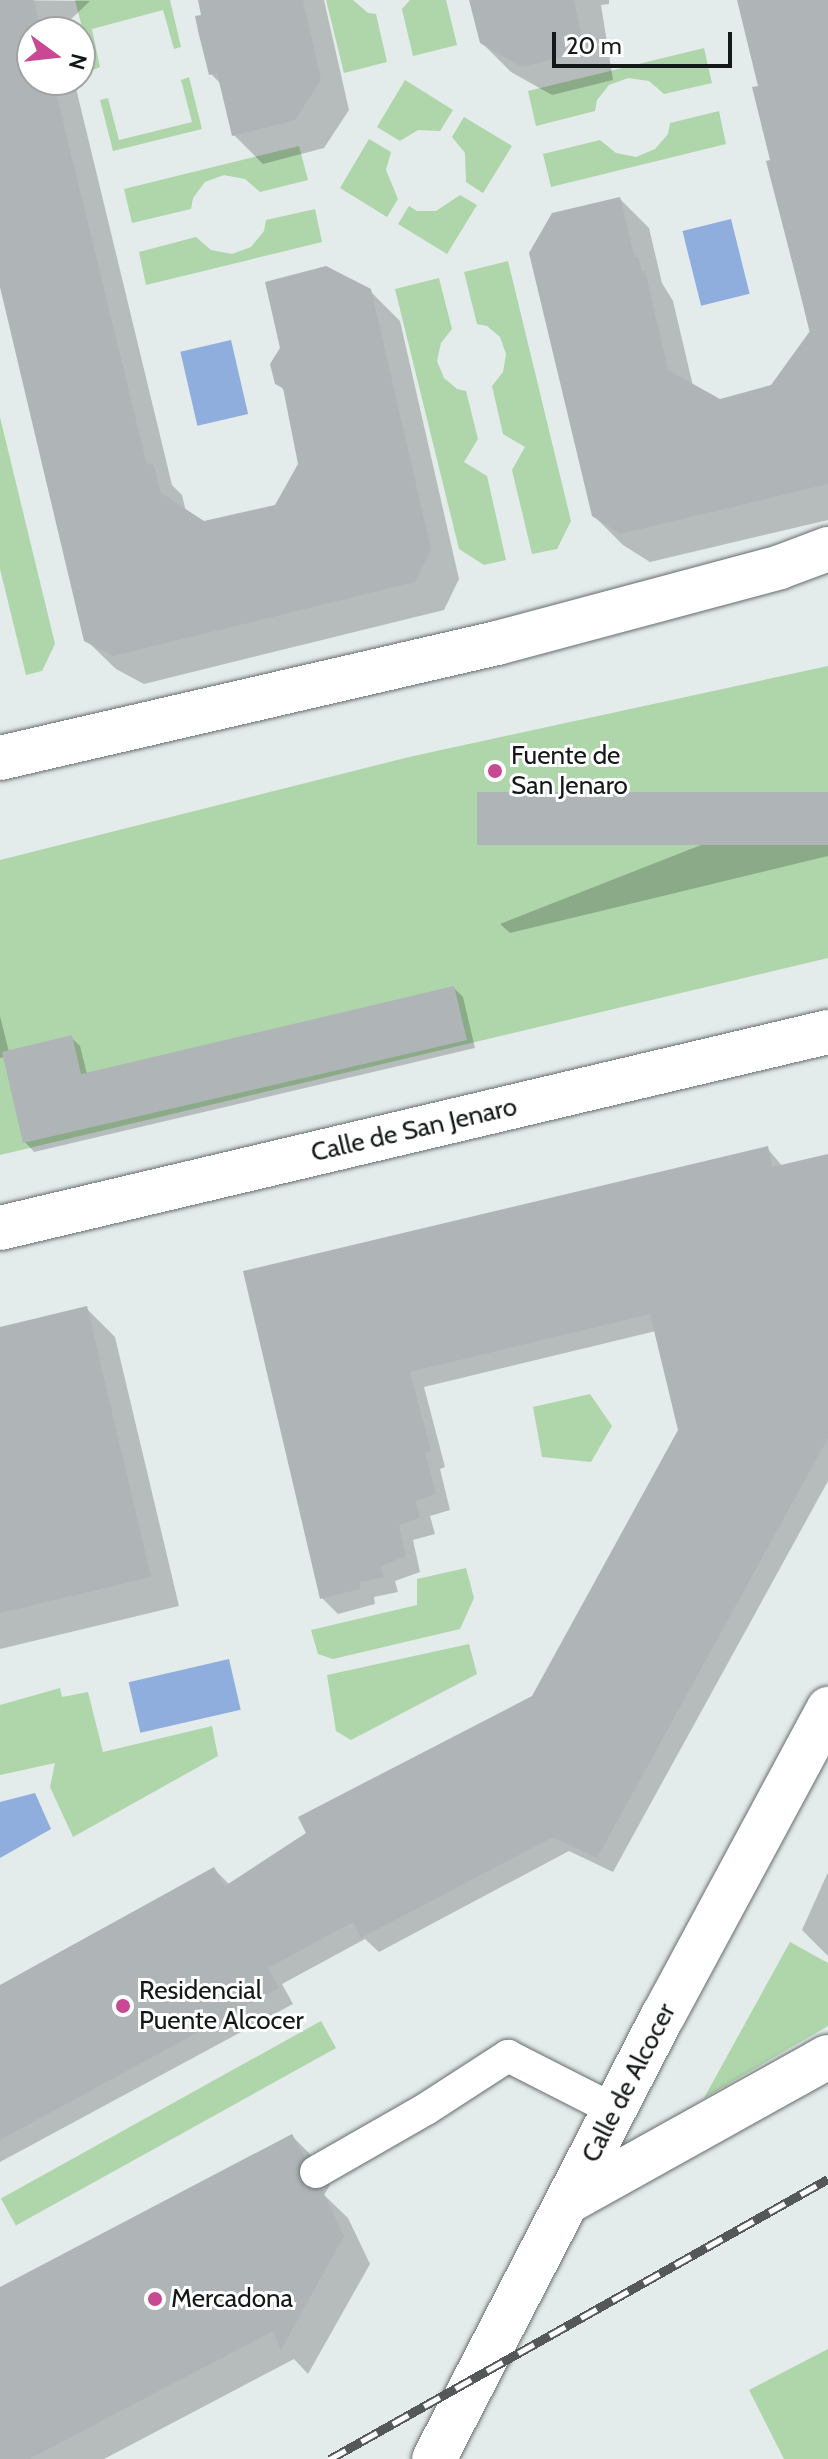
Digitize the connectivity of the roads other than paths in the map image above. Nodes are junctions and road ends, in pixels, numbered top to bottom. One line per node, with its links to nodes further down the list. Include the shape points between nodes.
1 (828, 549): 2 (street)
2 (780, 567): 3 (street); 4 (street, via 497,643)
3 (828, 576)
4 (0, 758)
5 (828, 1032): 6 (street, Calle de San Jenaro)
6 (0, 1228)
7 (828, 1709): 9 (street, Calle de Alcocer)
8 (828, 2057): 11 (street)
9 (614, 2110): 10 (lane, via 508,2056); 11 (street, Calle de Alcocer)
10 (316, 2172)
11 (569, 2201): 12 (street, Calle de Alcocer)
12 (434, 2459)

